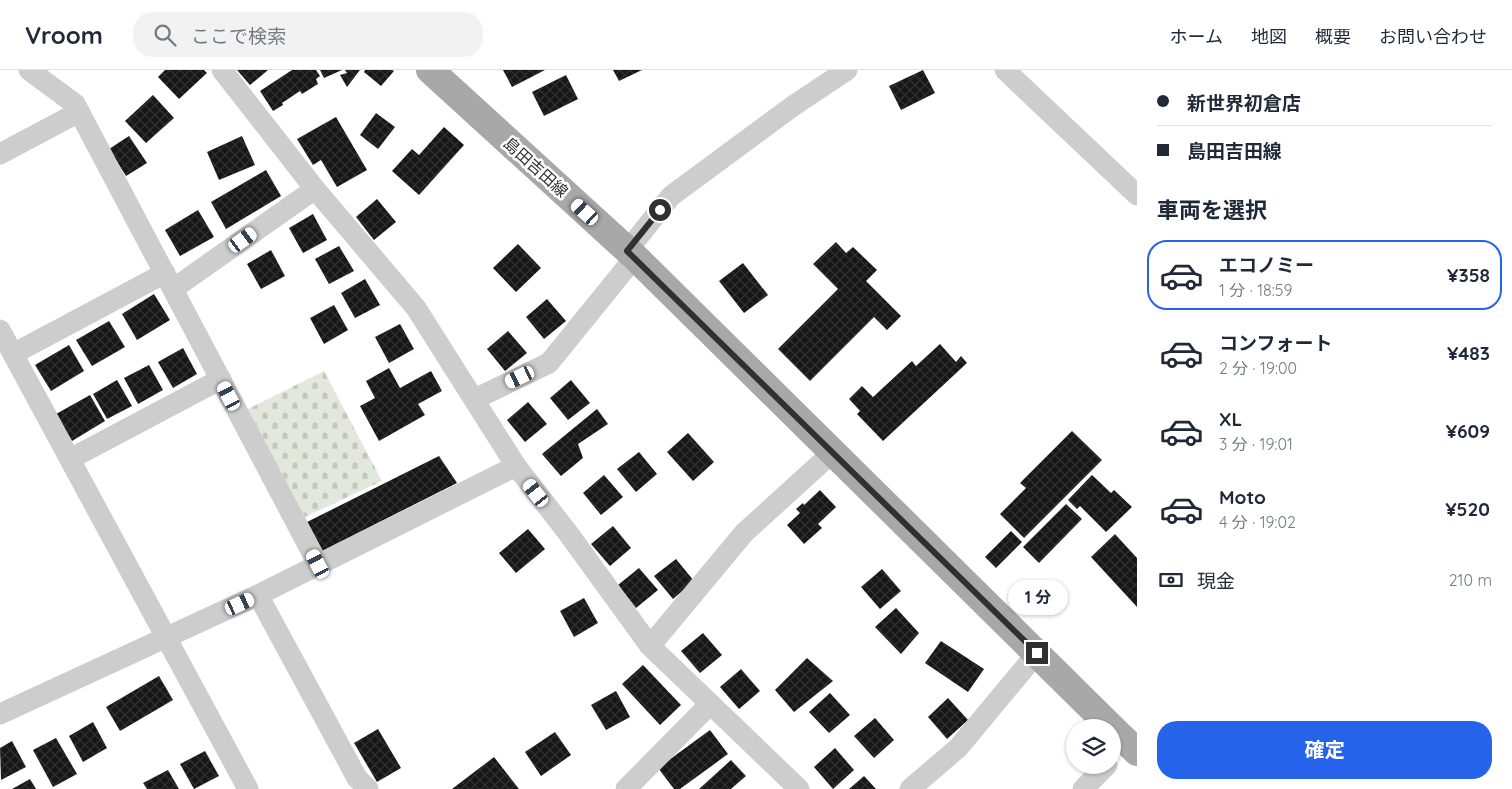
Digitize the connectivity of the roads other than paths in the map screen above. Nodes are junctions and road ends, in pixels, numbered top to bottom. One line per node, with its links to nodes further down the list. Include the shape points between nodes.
1 (29, 70): 6 (street, via 75,104)
2 (222, 70): 8 (street)
3 (430, 70): 10 (main road, 島田吉田線)
4 (848, 70): 10 (street, via 793,106 671,196)
5 (1005, 70): 9 (street)
6 (79, 112): 7 (street); 11 (street)
7 (0, 154)
8 (315, 189): 11 (street); 15 (street, via 416,308)
9 (1137, 195)
10 (631, 254): 15 (street, via 549,362); 16 (main road, 島田吉田線)
11 (169, 281): 13 (street); 14 (street)
12 (0, 330): 13 (street)
13 (13, 354): 17 (street)
14 (220, 379): 17 (street); 19 (street)
15 (475, 399): 18 (street)
16 (833, 452): 22 (street, via 744,533); 23 (main road, 島田吉田線)
17 (70, 459): 21 (street)
18 (516, 466): 19 (street); 22 (street)
19 (318, 564): 20 (street)
20 (258, 595): 21 (street); 29 (street, via 357,778)
21 (168, 638): 25 (street); 28 (street)
22 (650, 646): 24 (street)
23 (1037, 653): 26 (main road, 島田吉田線); 32 (street, via 958,748)
24 (710, 704): 30 (street); 31 (street)
25 (0, 714)
26 (1099, 719)
27 (1098, 774): 33 (street)
28 (248, 789)
29 (368, 789)
30 (626, 789)
31 (799, 789)
32 (910, 789)
33 (1082, 789)

